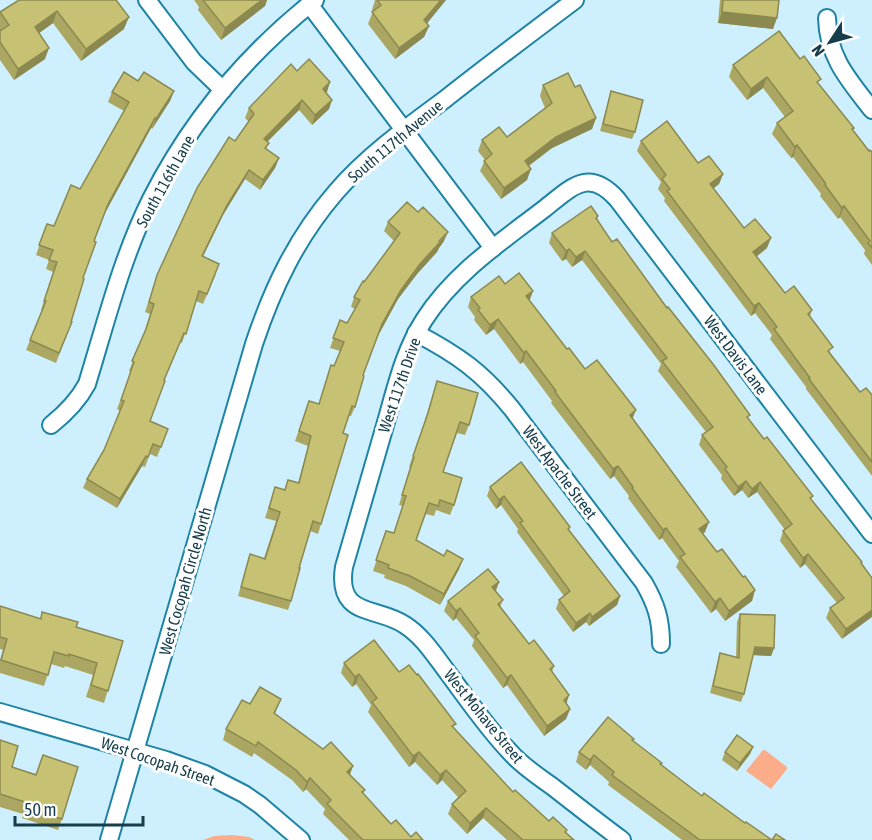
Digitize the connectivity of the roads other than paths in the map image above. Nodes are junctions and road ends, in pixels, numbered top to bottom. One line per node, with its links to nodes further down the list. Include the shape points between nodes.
1 (147, 0): 5 (street, via 194,62)
2 (575, 0): 7 (street, South 117th Avenue)
3 (312, 2): 5 (street, South 116th Lane, via 272,37); 7 (street)
4 (827, 18): 6 (street, via 835,57)
5 (223, 90): 12 (street, South 116th Lane, via 180,148 151,200 124,264 87,384 72,407)
6 (872, 110)
7 (405, 129): 9 (street); 10 (street, South 117th Avenue, via 364,163 305,232)
8 (594, 182): 9 (street, West 117th Drive, via 568,191); 13 (street, West Davis Lane, via 617,199)
9 (493, 248): 11 (street, West 117th Drive, via 455,281)
10 (262, 321): 17 (street, West Cocopah Circle North)
11 (416, 333): 14 (street, West 117th Drive, via 401,371 344,567); 15 (street, West Apache Street, via 473,368 500,393 644,583 658,611)
12 (51, 426)
13 (872, 534)
14 (347, 596): 18 (street, West Mohave Street, via 363,610 394,618 413,630 518,761)
15 (661, 644)
16 (0, 712): 17 (street, West Cocopah Street)
17 (135, 752): 19 (street, West Cocopah Circle North); 20 (street, West Cocopah Street, via 226,784 260,805)
18 (616, 838)
19 (108, 840)
20 (301, 840)

